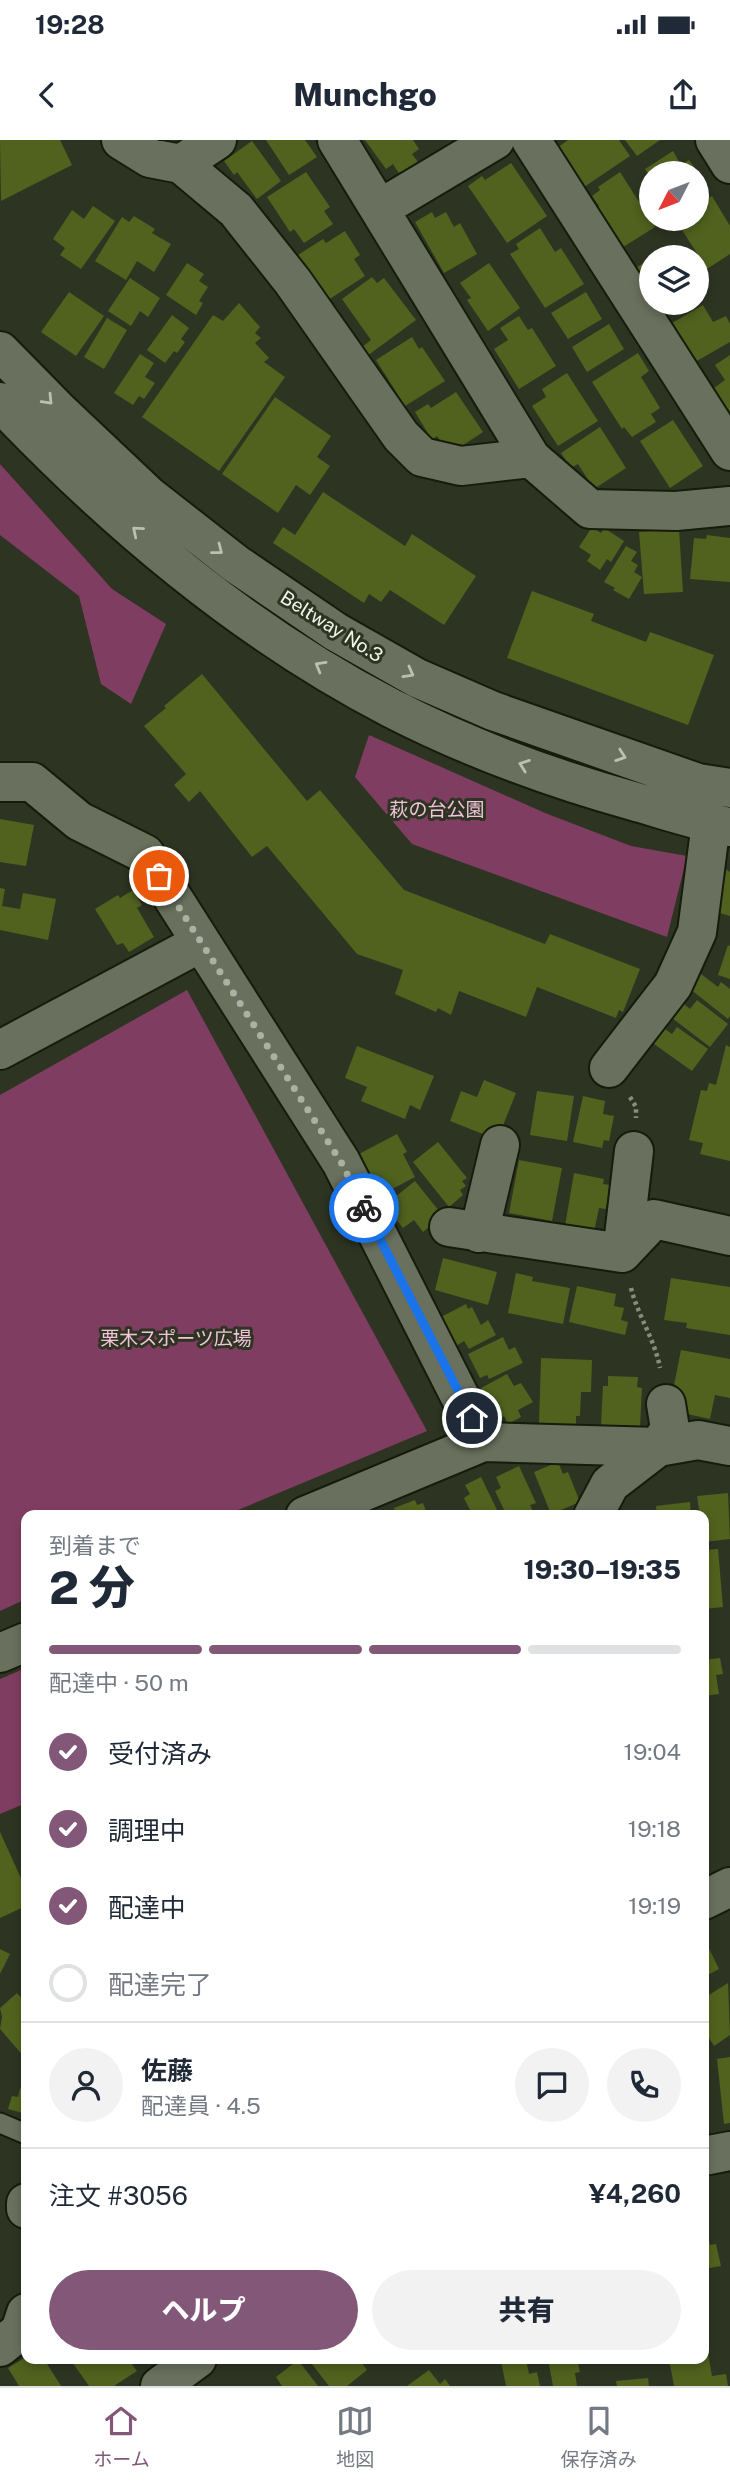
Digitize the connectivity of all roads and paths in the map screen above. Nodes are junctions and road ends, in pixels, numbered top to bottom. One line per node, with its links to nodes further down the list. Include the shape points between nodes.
1 (121, 140): 7 (street, via 149,158)
2 (217, 140): 7 (street)
3 (337, 140): 9 (street)
4 (495, 140): 9 (street)
5 (531, 140): 12 (street)
6 (715, 140): 8 (street)
7 (181, 164): 13 (street, via 236,210 293,282 401,436 422,457 461,467)
8 (730, 164)
9 (381, 208): 13 (street)
10 (0, 351): 16 (street, Beltway No.3, one-way to 16, via 149,496 236,564 336,632 417,678 493,711 698,783)
11 (0, 402): 17 (street, Beltway No.3, one-way to 11, via 583,787 477,747 391,708 300,655 210,592 114,512)
12 (730, 451)
13 (531, 458): 14 (street, via 590,509 676,511)
14 (730, 506)
15 (0, 782): 18 (street, via 32,782 79,821 145,854)
16 (730, 788)
17 (720, 825): 20 (street, via 696,932 673,985)
18 (200, 943): 19 (street); 26 (street, via 341,1162)
19 (0, 1050)
20 (609, 1068): 22 (path, via 636,1107)
21 (500, 1145): 24 (street, via 464,1230)
22 (634, 1151): 24 (street)
23 (730, 1236): 24 (street, via 654,1219)
24 (622, 1254): 25 (path, via 635,1305 657,1351)
25 (666, 1404): 28 (street, via 670,1429)
26 (484, 1442): 28 (street); 29 (street)
27 (730, 1446): 28 (street, via 698,1440)
28 (658, 1447): 30 (street, via 610,1484)
29 (330, 1510)
30 (596, 1510)
31 (21, 1644): 32 (street)
32 (0, 1653)
33 (730, 1887): 34 (street)
34 (709, 1898)
35 (0, 2123): 36 (lane)
36 (21, 2132)
37 (730, 2151): 38 (street)
38 (709, 2155)
39 (21, 2328): 40 (street)
40 (0, 2347)
41 (190, 2364): 42 (street)
42 (160, 2386)

